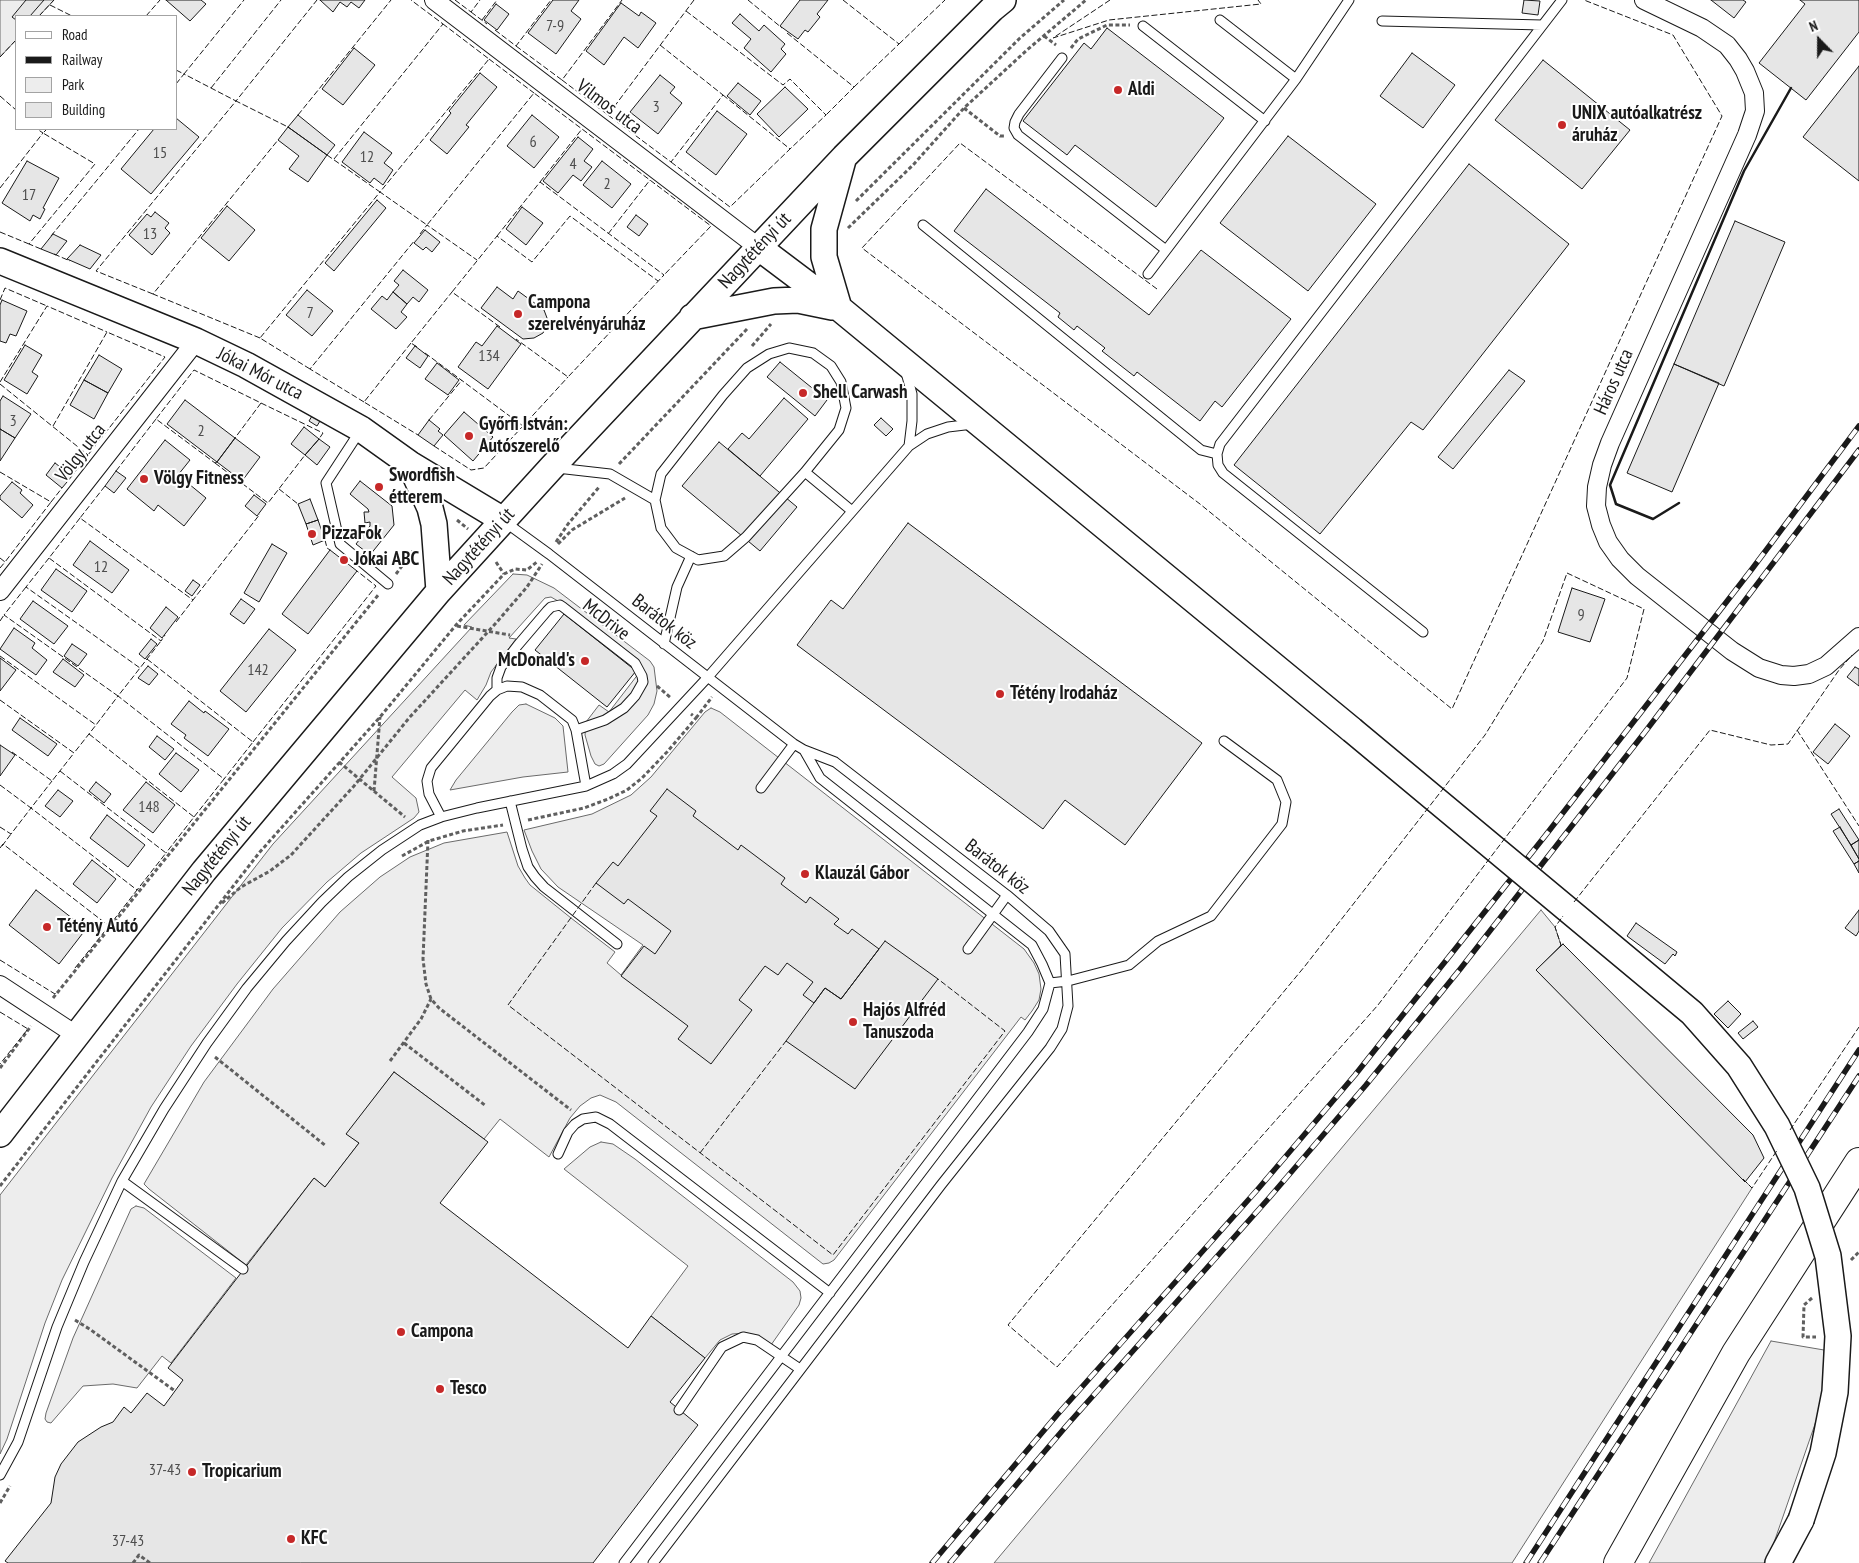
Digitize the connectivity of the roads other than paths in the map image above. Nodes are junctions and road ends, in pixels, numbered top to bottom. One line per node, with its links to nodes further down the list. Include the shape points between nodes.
1 (434, 0): 15 (street, Vilmos utca)
2 (1348, 0): 11 (lane)
3 (1562, 0): 8 (lane)
4 (1644, 0): 38 (street, Háros utca, via 1702,28 1727,45 1745,71 1754,93 1755,111 1607,451 1597,487 1596,506 1601,525 1612,548 1637,576 1732,651 1759,668 1780,676 1809,674 1826,666)
5 (992, 3): 13 (street, Nagytétényi út)
6 (1220, 20): 11 (lane)
7 (1382, 21): 8 (lane)
8 (1542, 25): 26 (lane, via 1220,444)
9 (1143, 26): 12 (lane)
10 (1062, 58): 16 (lane, via 1015,122 1014,128 1018,135)
11 (1296, 79): 12 (lane)
12 (1265, 121): 16 (lane)
13 (844, 157): 15 (street, Nagytétényi út); 19 (street, via 824,229 824,257)
14 (923, 225): 26 (lane, via 1201,450)
15 (758, 247): 19 (street); 20 (street, Nagytétényi út)
16 (1166, 250): 18 (lane)
17 (0, 261): 21 (street, Jókai Mór utca)
18 (1148, 274)
19 (840, 308): 20 (street, via 798,300 769,310); 22 (street)
20 (692, 318): 28 (street, Nagytétényi út)
21 (196, 341): 24 (street, Jókai Mór utca); 35 (street, Völgy utca)
22 (902, 359): 23 (street); 25 (lane, via 912,394)
23 (981, 424): 25 (lane, via 948,427 927,434); 71 (street, bridge, via 1622,953 1692,1013 1739,1066 1777,1126 1807,1188 1828,1256 1838,1336 1835,1392 1823,1454 1801,1520)
24 (362, 429): 27 (street, Jókai Mór utca); 34 (lane, via 326,483 340,544)
25 (909, 446): 31 (lane)
26 (1217, 454): 37 (lane, via 1223,473)
27 (410, 464): 32 (street, Jókai Mór utca); 36 (street, via 434,524)
28 (552, 467): 30 (lane, via 610,474); 32 (street, Nagytétényi út)
29 (805, 472): 30 (lane, via 839,430 846,408 841,382 831,366 813,353 789,348 769,354 747,368 723,395 660,474); 31 (lane); 33 (lane, via 746,537 724,556 698,560)
30 (655, 500): 33 (lane, via 661,528 676,548)
31 (852, 511): 40 (lane)
32 (503, 520): 36 (street, Nagytétényi út); 39 (lane, Barátok köz)
33 (691, 556): 39 (lane, via 677,587)
34 (388, 584)
35 (0, 591)
36 (439, 591): 57 (street, Nagytétényi út, via 204,871)
37 (1423, 632)
38 (1859, 636)
39 (664, 644): 40 (lane, Barátok köz)
40 (708, 677): 44 (lane, Barátok köz); 46 (lane, via 627,764)
41 (497, 690): 42 (lane, via 507,686 522,687 540,695 572,720); 42 (lane, McDrive, via 501,668 547,610 560,605 635,663 643,682 636,696 624,708 605,720); 49 (lane, via 431,768 427,781 429,794)
42 (576, 730): 46 (lane)
43 (1224, 740): 54 (lane, via 1277,780 1286,802 1282,824 1212,916 1158,941 1129,965)
44 (794, 744): 45 (lane, Barátok köz); 47 (lane)
45 (804, 750): 50 (lane, Barátok köz, via 835,762); 51 (lane, Barátok köz, via 820,778)
46 (586, 786): 48 (lane)
47 (761, 788)
48 (510, 801): 49 (lane); 52 (lane, via 528,867 535,877)
49 (441, 817): 61 (lane, via 420,825 348,877 275,955 207,1043)
50 (1007, 895): 51 (lane); 54 (lane, Barátok köz, via 1055,939 1065,954)
51 (993, 914): 53 (lane); 55 (lane, Barátok köz, via 1032,945)
52 (617, 944)
53 (968, 949)
54 (1068, 981): 55 (lane); 65 (lane, Barátok köz, via 1064,1022 1050,1048)
55 (1050, 983): 63 (lane, via 1043,1009 1028,1032)
56 (0, 985): 57 (street)
57 (76, 1035): 58 (street, Nagytétényi út)
58 (0, 1134)
59 (558, 1154): 63 (lane, via 575,1124 596,1117 610,1124)
60 (1859, 1162): 70 (main road, via 1736,1353)
61 (122, 1182): 62 (lane); 67 (lane, via 84,1262 57,1327 18,1442)
62 (243, 1270)
63 (830, 1293): 64 (lane)
64 (782, 1356): 65 (lane); 66 (lane, via 756,1340 743,1337 722,1346); 68 (lane)
65 (800, 1369): 69 (lane, Barátok köz)
66 (679, 1410)
67 (0, 1475)
68 (624, 1563)
69 (653, 1563)
70 (1618, 1563)
71 (1778, 1563)

